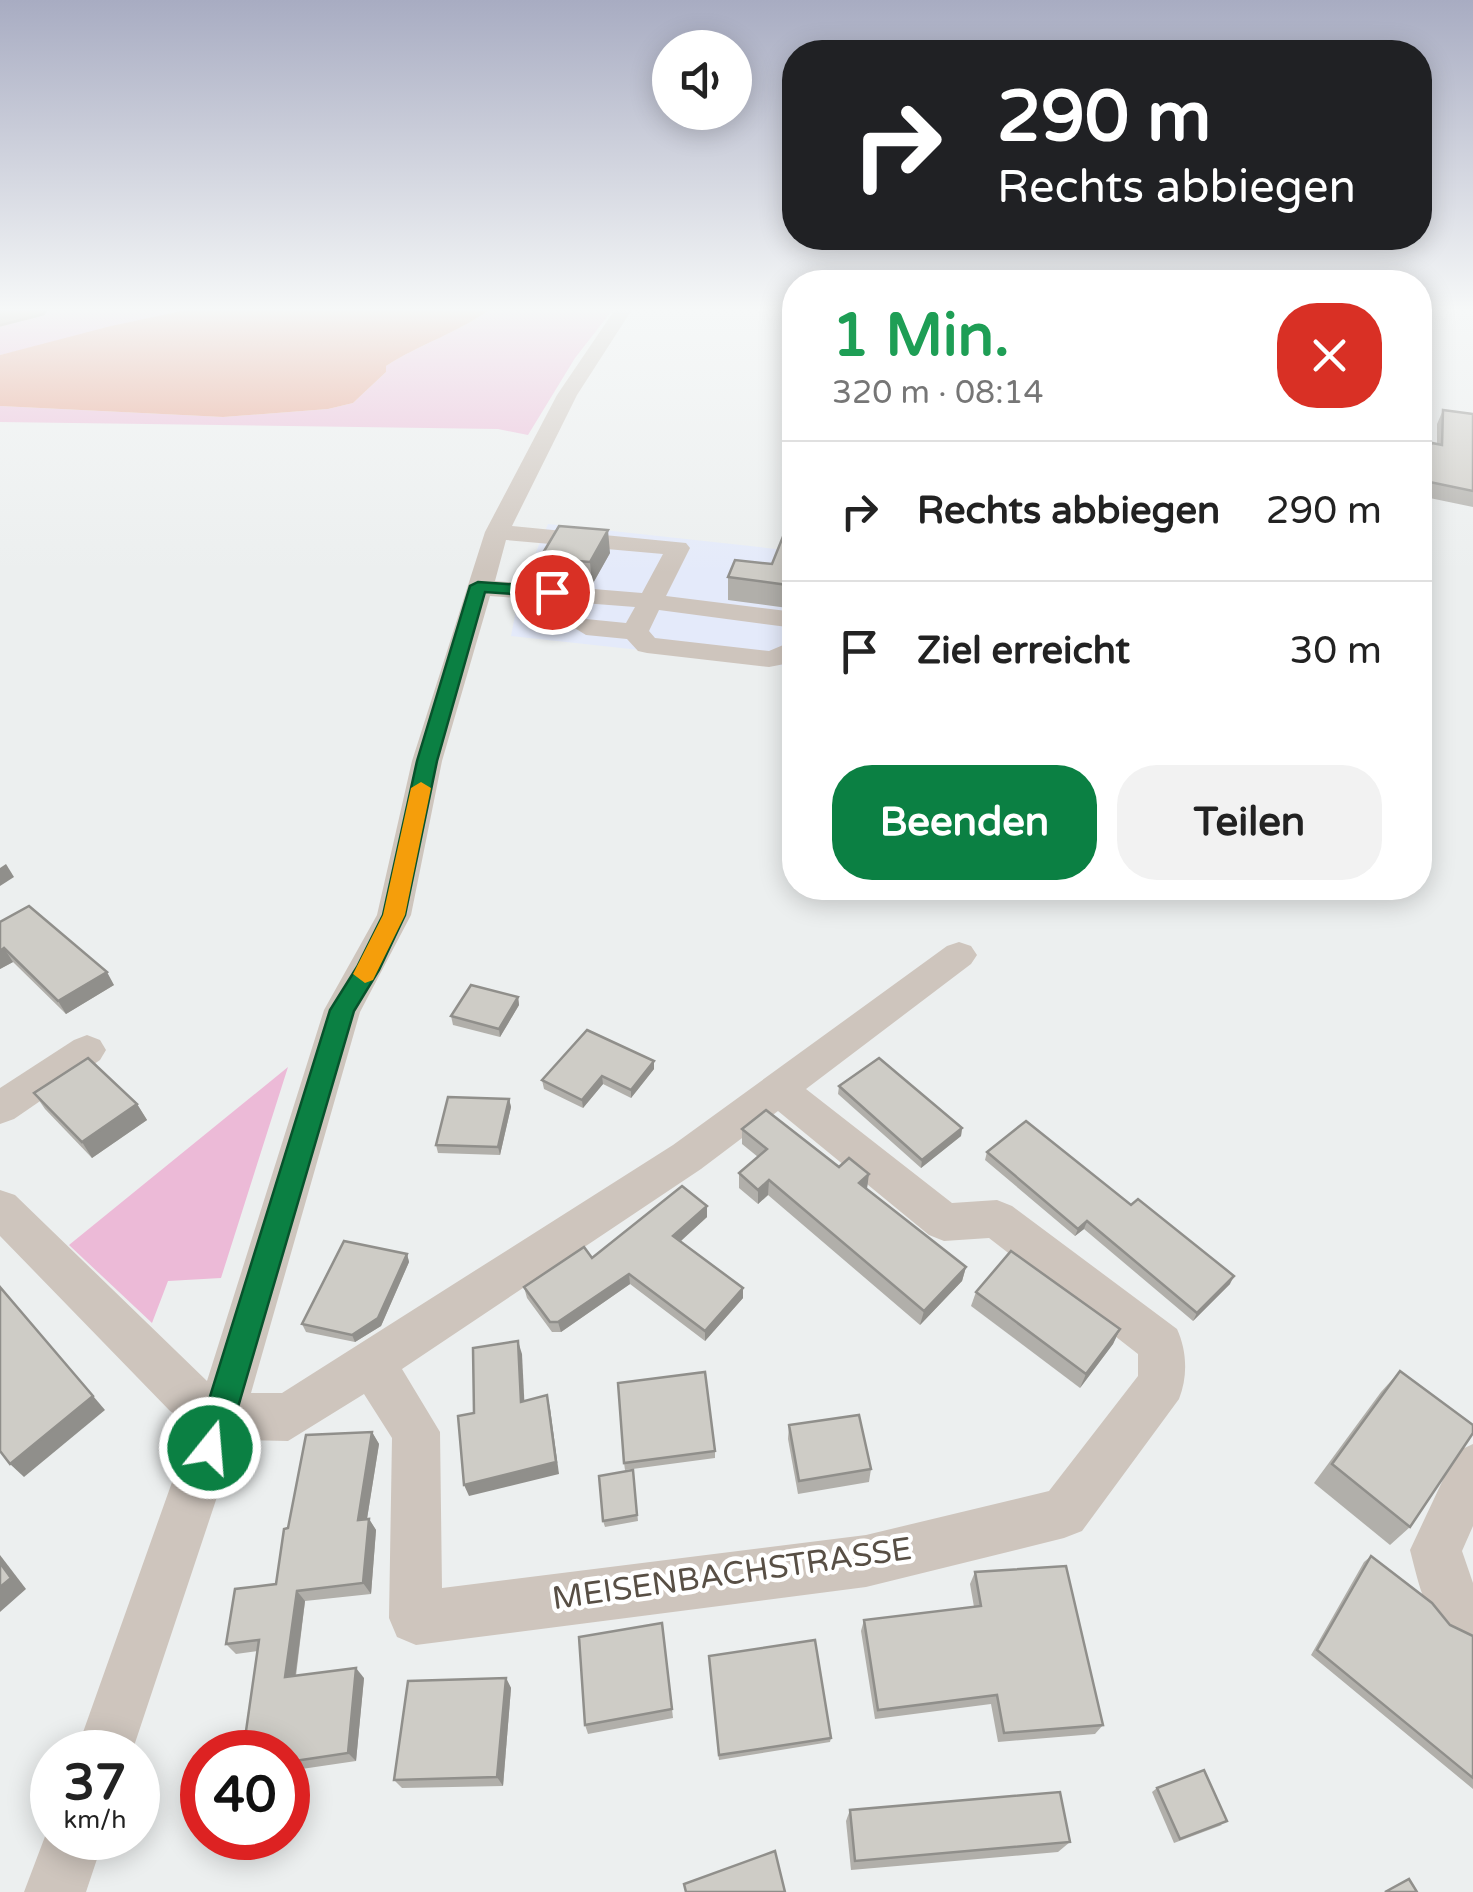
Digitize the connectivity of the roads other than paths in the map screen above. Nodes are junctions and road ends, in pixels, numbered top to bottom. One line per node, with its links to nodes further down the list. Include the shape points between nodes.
1 (560, 396): 2 (street, via 529,438)
2 (497, 532): 3 (street); 4 (street, via 678,548)
3 (478, 586): 4 (street); 15 (street, via 427,761 394,915 342,1010)
4 (648, 601): 5 (street); 7 (street)
5 (782, 618)
6 (586, 627): 7 (street)
7 (635, 632): 8 (street, via 646,644)
8 (782, 656)
9 (959, 955): 11 (street)
10 (87, 1050): 12 (street)
11 (779, 1090): 14 (street); 14 (street, MEISENBACHSTRASSE, via 944,1222 997,1219 1161,1344 1162,1382 1064,1513 866,1560 416,1618 416,1432)
12 (0, 1108)
13 (0, 1208): 15 (street, via 187,1395)
14 (370, 1362): 15 (street, via 288,1417)
15 (220, 1416): 18 (street)
16 (1473, 1469): 17 (street, via 1436,1550 1449,1596)
17 (1473, 1617)
18 (112, 1730)
19 (66, 1860): 20 (street)
20 (55, 1892)

